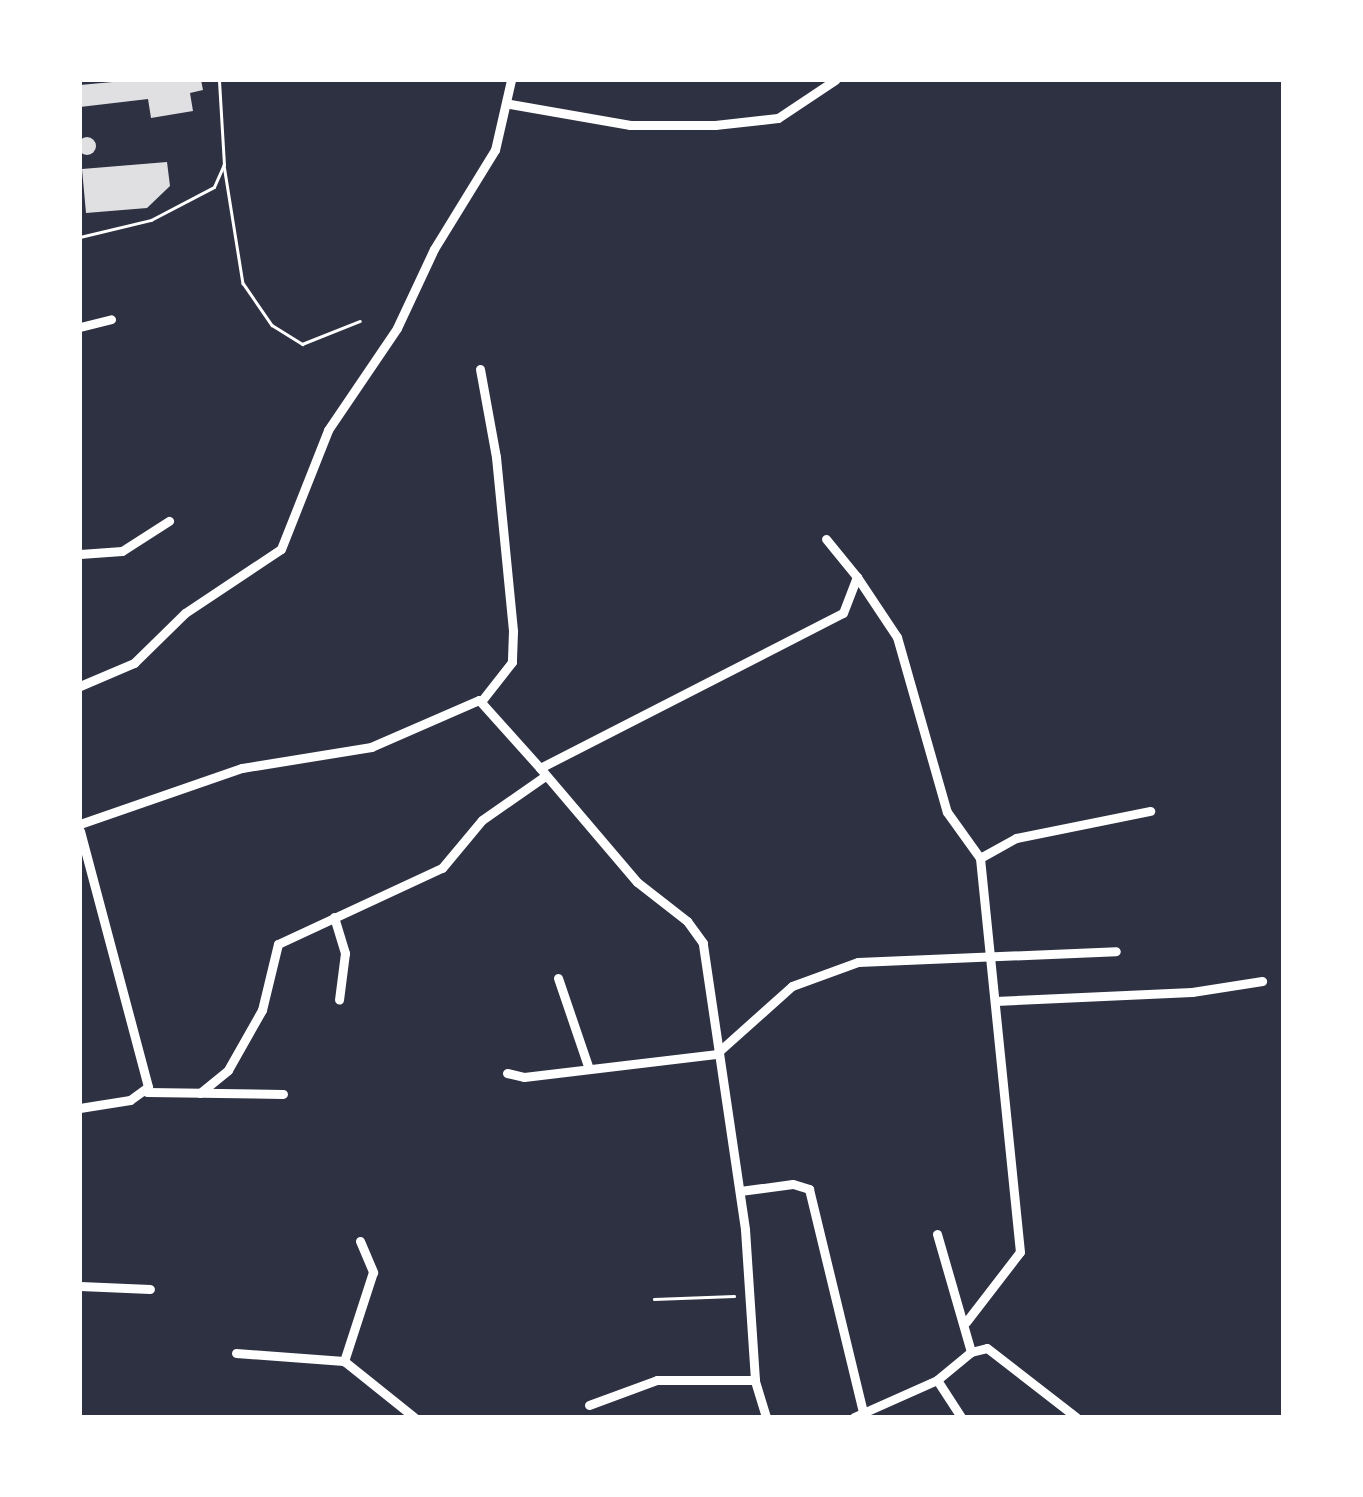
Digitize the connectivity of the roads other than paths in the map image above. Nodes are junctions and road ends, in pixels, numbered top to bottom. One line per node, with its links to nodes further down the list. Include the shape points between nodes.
1 (511, 80): 3 (street)
2 (834, 80): 3 (street, via 790,114 730,124 630,125)
3 (510, 104): 11 (street, via 480,180 434,250 397,328 328,430 281,549 185,614 134,662)
4 (111, 319): 5 (street)
5 (80, 327)
6 (480, 368): 12 (street, via 513,632 512,662)
7 (169, 521): 9 (street, via 122,551)
8 (826, 540): 10 (street)
9 (80, 554)
10 (858, 576): 13 (street, via 843,613); 16 (street, via 896,638 947,812)
11 (80, 686)
12 (483, 699): 13 (street); 15 (street, via 371,746 242,768)
13 (542, 772): 17 (street, via 482,820 442,868); 24 (street, via 637,882 695,930 706,954)
14 (1150, 810): 16 (street, via 1016,838)
15 (80, 827): 27 (street, via 124,981)
16 (980, 858): 19 (street)
17 (334, 917): 22 (street, via 345,953); 28 (street, via 278,944 262,1010 228,1070)
18 (1116, 951): 19 (street)
19 (986, 959): 23 (street); 24 (street, via 858,962 820,972 792,986)
20 (558, 978): 25 (street)
21 (1262, 981): 23 (street, via 1192,992)
22 (339, 1000)
23 (994, 1000): 36 (street, via 1020,1258)
24 (716, 1054): 25 (street); 31 (street)
25 (588, 1066): 26 (street, via 520,1078)
26 (507, 1073)
27 (146, 1092): 28 (street); 30 (street)
28 (200, 1093): 29 (street)
29 (283, 1094)
30 (80, 1108)
31 (740, 1191): 40 (street); 43 (street, via 793,1184 809,1189)
32 (936, 1234): 36 (street)
33 (360, 1241): 39 (street, via 373,1272)
34 (80, 1286): 35 (street)
35 (150, 1289)
36 (966, 1322): 37 (street)
37 (971, 1352): 41 (street); 47 (street, via 996,1352)
38 (236, 1353): 39 (street)
39 (344, 1360): 44 (street)
40 (755, 1380): 42 (street, via 657,1380); 45 (street)
41 (937, 1380): 43 (street); 46 (street)
42 (589, 1405)
43 (858, 1415)
44 (414, 1417)
45 (766, 1417)
46 (960, 1417)
47 (1076, 1417)

